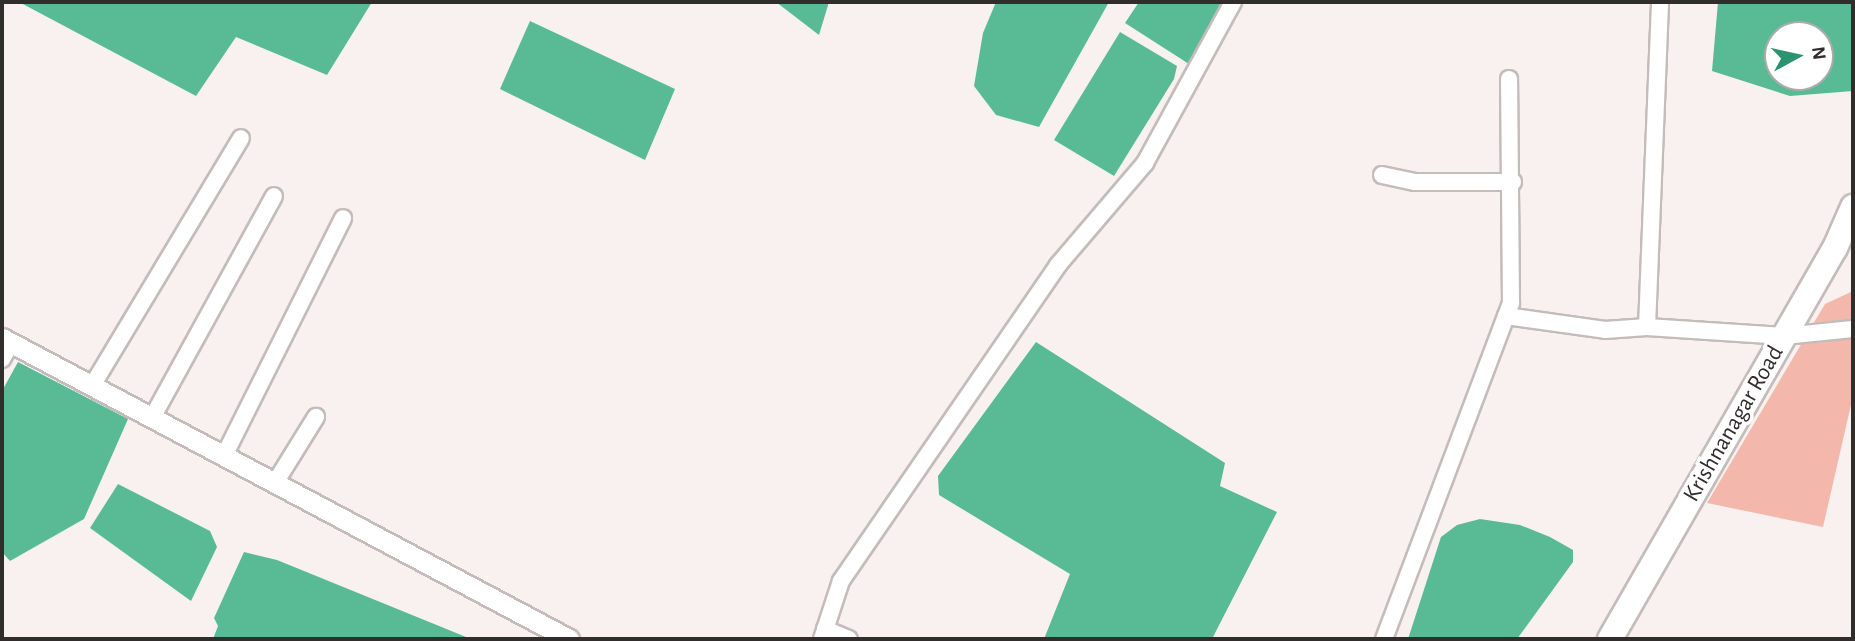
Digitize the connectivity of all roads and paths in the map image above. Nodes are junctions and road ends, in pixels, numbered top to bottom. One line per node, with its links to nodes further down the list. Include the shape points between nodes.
1 (1233, 2): 20 (street, via 1145,163 1058,265 841,581)
2 (1660, 2): 11 (street)
3 (1509, 79): 6 (street)
4 (241, 138): 15 (street)
5 (1382, 175): 6 (street, via 1415,182)
6 (1513, 182): 10 (street, via 1511,303)
7 (274, 196): 17 (street)
8 (1853, 207): 13 (main road, Krishnanagar Road)
9 (343, 218): 18 (street)
10 (1506, 316): 11 (street, via 1605,330); 23 (street)
11 (1647, 327): 13 (street)
12 (1853, 329): 13 (street)
13 (1786, 334): 24 (main road, Krishnanagar Road)
14 (5, 347): 15 (street)
15 (92, 386): 17 (street)
16 (316, 417): 19 (street)
17 (152, 418): 18 (street)
18 (224, 456): 19 (street)
19 (275, 483): 21 (street)
20 (824, 634): 22 (street)
21 (569, 639)
22 (849, 639)
23 (1384, 639)
24 (1609, 639)

